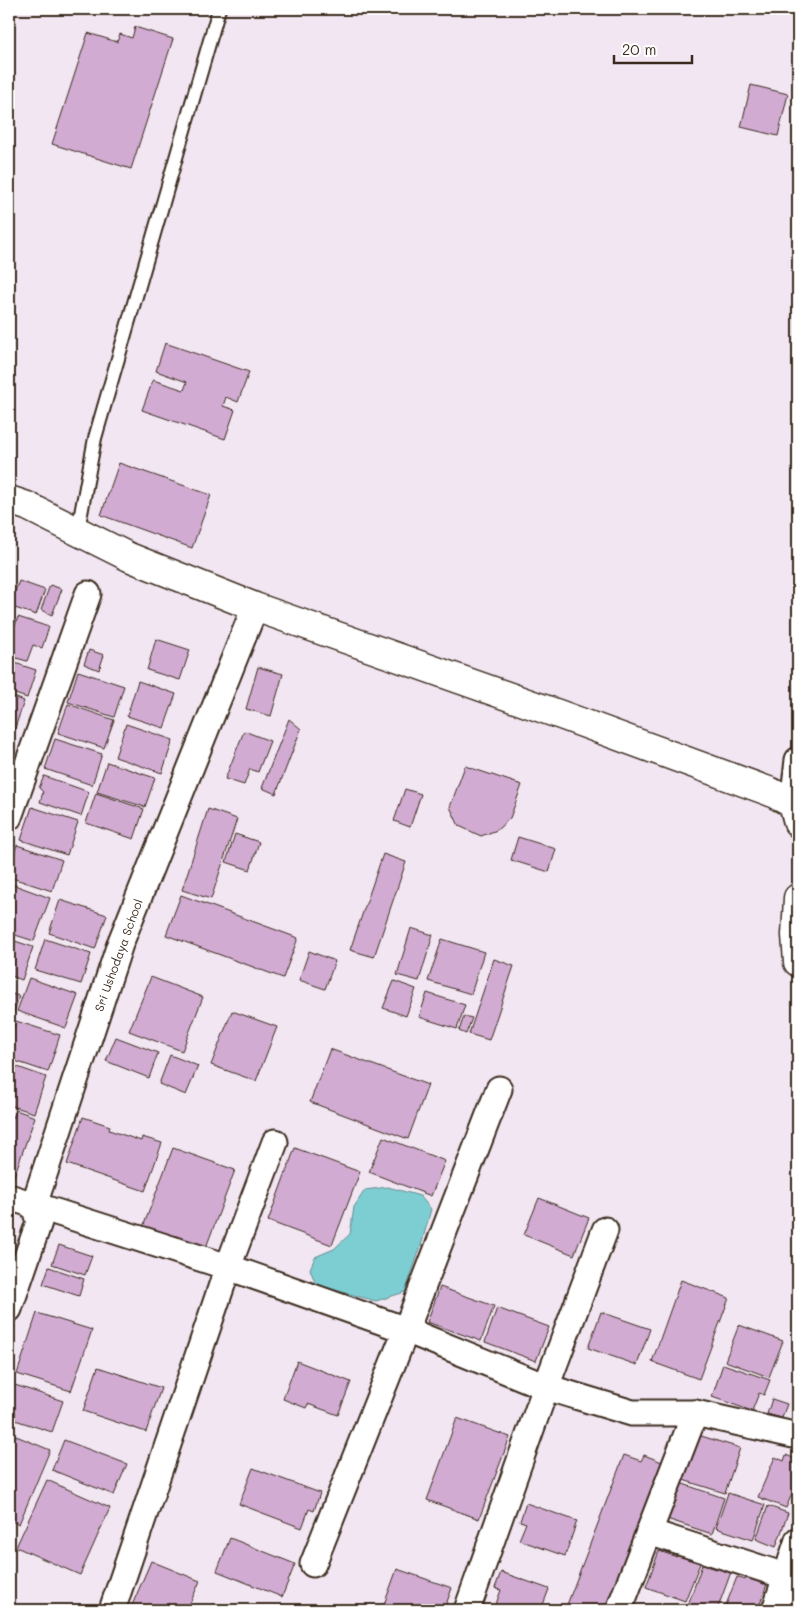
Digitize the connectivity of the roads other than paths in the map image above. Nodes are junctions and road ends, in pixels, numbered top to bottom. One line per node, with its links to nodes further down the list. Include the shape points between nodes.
1 (219, 9): 3 (lane, via 95,438)
2 (9, 500): 3 (street)
3 (78, 530): 5 (street, via 129,557)
4 (88, 594): 8 (street)
5 (255, 606): 7 (street, via 762,788); 14 (street, Sri Ushodaya School, via 120,944)
6 (798, 760): 7 (street)
7 (795, 813)
8 (9, 817)
9 (798, 898): 10 (street)
10 (798, 962)
11 (499, 1089): 18 (street)
12 (275, 1142): 16 (street)
13 (9, 1196): 14 (street)
14 (34, 1205): 16 (street); 17 (street, Sri Ushodaya School, via 39,1222)
15 (605, 1230): 19 (street)
16 (228, 1267): 18 (street); 26 (street)
17 (9, 1308)
18 (406, 1330): 19 (street); 24 (street)
19 (546, 1387): 20 (street, via 632,1412); 27 (street)
20 (694, 1413): 21 (street); 22 (street)
21 (798, 1436)
22 (650, 1532): 25 (street); 28 (street)
23 (798, 1540): 25 (street)
24 (313, 1564)
25 (785, 1576): 29 (street)
26 (112, 1610)
27 (467, 1610)
28 (619, 1610)
29 (775, 1610)

